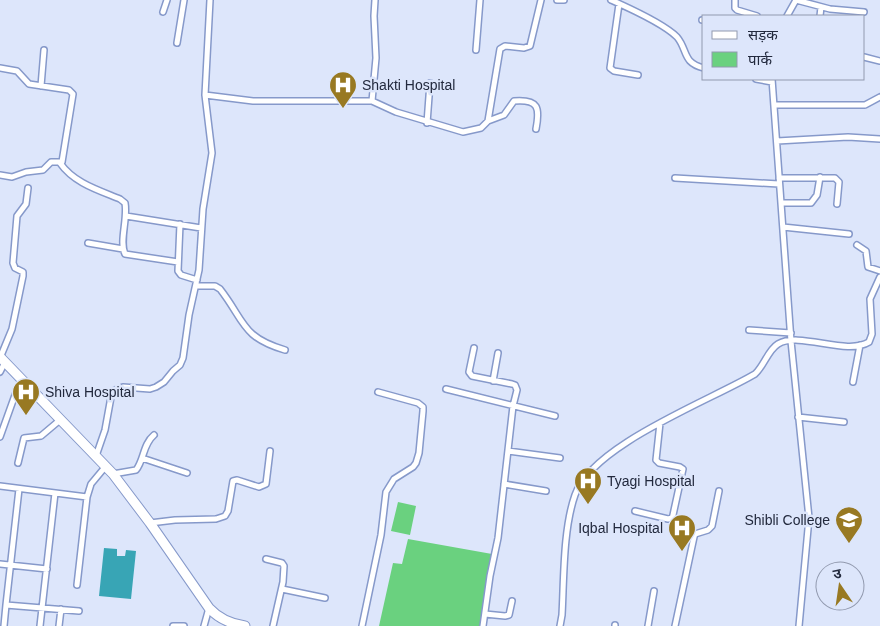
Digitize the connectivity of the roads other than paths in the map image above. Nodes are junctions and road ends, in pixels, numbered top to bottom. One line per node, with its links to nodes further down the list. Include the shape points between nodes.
1 (167, 0): 14 (street)
2 (184, 0): 19 (street)
3 (210, 0): 30 (street)
4 (375, 0): 32 (street, via 376,58)
5 (480, 0): 21 (street)
6 (541, 0): 34 (street, via 530,46 500,49)
7 (557, 0): 8 (street)
8 (564, 0)
9 (611, 0): 12 (street)
10 (735, 0): 16 (street, via 737,10)
11 (796, 0): 13 (street); 17 (street)
12 (619, 4): 24 (street, via 674,35 690,62); 26 (street, via 610,68)
13 (821, 7): 15 (street); 18 (street)
14 (164, 12)
15 (864, 12)
16 (754, 15)
17 (788, 15)
18 (820, 15)
19 (177, 43)
20 (44, 50): 29 (street)
21 (476, 50)
22 (865, 57): 23 (street)
23 (880, 61)
24 (702, 67)
25 (0, 68): 29 (street, via 17,71 26,82)
26 (638, 75)
27 (772, 80): 33 (street)
28 (430, 84): 35 (street)
29 (40, 86): 39 (street, via 69,90 73,94 64,158)
30 (205, 95): 32 (street, via 253,101); 50 (street, via 212,153)
31 (880, 97): 33 (street, via 865,105)
32 (372, 101): 35 (street)
33 (774, 105): 38 (street)
34 (488, 121): 35 (street, via 481,128 462,132); 36 (street, via 504,115 514,101 528,102 538,107)
35 (427, 122)
36 (536, 129)
37 (880, 139): 38 (street, via 848,137)
38 (777, 141): 43 (street)
39 (60, 163): 40 (street, via 51,162 43,170 16,176); 47 (street, via 78,181 124,202)
40 (0, 175)
41 (820, 177): 43 (street); 45 (street, via 817,195 811,203); 46 (street, via 838,180)
42 (676, 178): 43 (street)
43 (779, 181): 45 (street)
44 (28, 188): 66 (street, via 27,202 17,216 13,263 23,276)
45 (781, 203): 49 (street)
46 (837, 204)
47 (126, 216): 48 (street); 54 (street)
48 (180, 224): 50 (street); 55 (street)
49 (782, 227): 51 (street); 60 (street)
50 (201, 228): 58 (street)
51 (849, 234)
52 (88, 243): 54 (street)
53 (857, 245): 56 (street, via 866,251 868,267)
54 (123, 249): 55 (street, via 127,255)
55 (178, 262): 58 (street, via 180,274)
56 (880, 271)
57 (880, 277): 62 (street, via 870,299 872,334 869,342)
58 (197, 283): 64 (street, via 220,289 250,333); 83 (street, via 180,365 156,388 123,387 115,390)
59 (749, 330): 60 (street)
60 (791, 333): 61 (street)
61 (791, 341): 62 (street); 75 (street); 78 (street, via 774,347 755,374)
62 (860, 345): 70 (street)
63 (474, 348): 69 (street, via 470,375)
64 (285, 350)
65 (498, 353): 69 (street)
66 (2, 359): 67 (street); 68 (highway)
67 (0, 372)
68 (22, 380): 76 (highway); 80 (street)
69 (493, 381): 73 (street, via 515,385)
70 (853, 382)
71 (446, 390): 73 (street)
72 (378, 392): 122 (street, via 418,403 423,411 418,459 413,467 394,479 386,492 381,535)
73 (513, 406): 74 (street); 82 (street)
74 (556, 416)
75 (798, 416): 77 (street); 127 (street, via 809,518)
76 (60, 420): 83 (highway); 86 (street, via 41,436 24,438)
77 (844, 422)
78 (660, 423): 97 (street, via 656,460 683,470 673,515 668,519); 124 (street, via 604,458 579,485 568,529)
79 (154, 435): 84 (street)
80 (0, 436)
81 (270, 451): 98 (street, via 266,484 259,487 233,481 225,516)
82 (508, 451): 85 (street); 90 (street)
83 (96, 456): 87 (highway)
84 (142, 458): 88 (street); 89 (street, via 136,470)
85 (560, 458)
86 (18, 463)
87 (106, 466): 89 (highway); 96 (street, via 91,484)
88 (187, 473)
89 (113, 474): 98 (highway)
90 (504, 484): 93 (street); 113 (street)
91 (0, 486): 92 (street)
92 (19, 489): 95 (street); 101 (street)
93 (546, 491)
94 (719, 491): 126 (street, via 712,526 694,537)
95 (54, 493): 96 (street); 102 (street)
96 (87, 496): 103 (street)
97 (635, 511)
98 (150, 523): 110 (highway)
99 (266, 559): 104 (street, via 283,564)
100 (0, 564): 101 (street)
101 (10, 566): 102 (street); 108 (street)
102 (47, 569): 109 (street)
103 (77, 585)
104 (282, 589): 106 (street); 121 (street)
105 (654, 592): 125 (street)
106 (325, 598)
107 (512, 600): 113 (street, via 509,615)
108 (6, 605): 109 (street); 114 (street)
109 (42, 607): 111 (street); 115 (street)
110 (209, 608): 119 (street); 120 (highway, via 226,621)
111 (60, 609): 112 (street); 116 (street)
112 (79, 611)
113 (485, 614): 123 (street)
114 (4, 626)
115 (40, 626)
116 (59, 626)
117 (173, 626): 118 (street)
118 (184, 626)
119 (204, 626)
120 (245, 626)
121 (273, 626)
122 (362, 626)
123 (483, 626)
124 (560, 626)
125 (648, 626)
126 (675, 626)
127 (799, 626)

